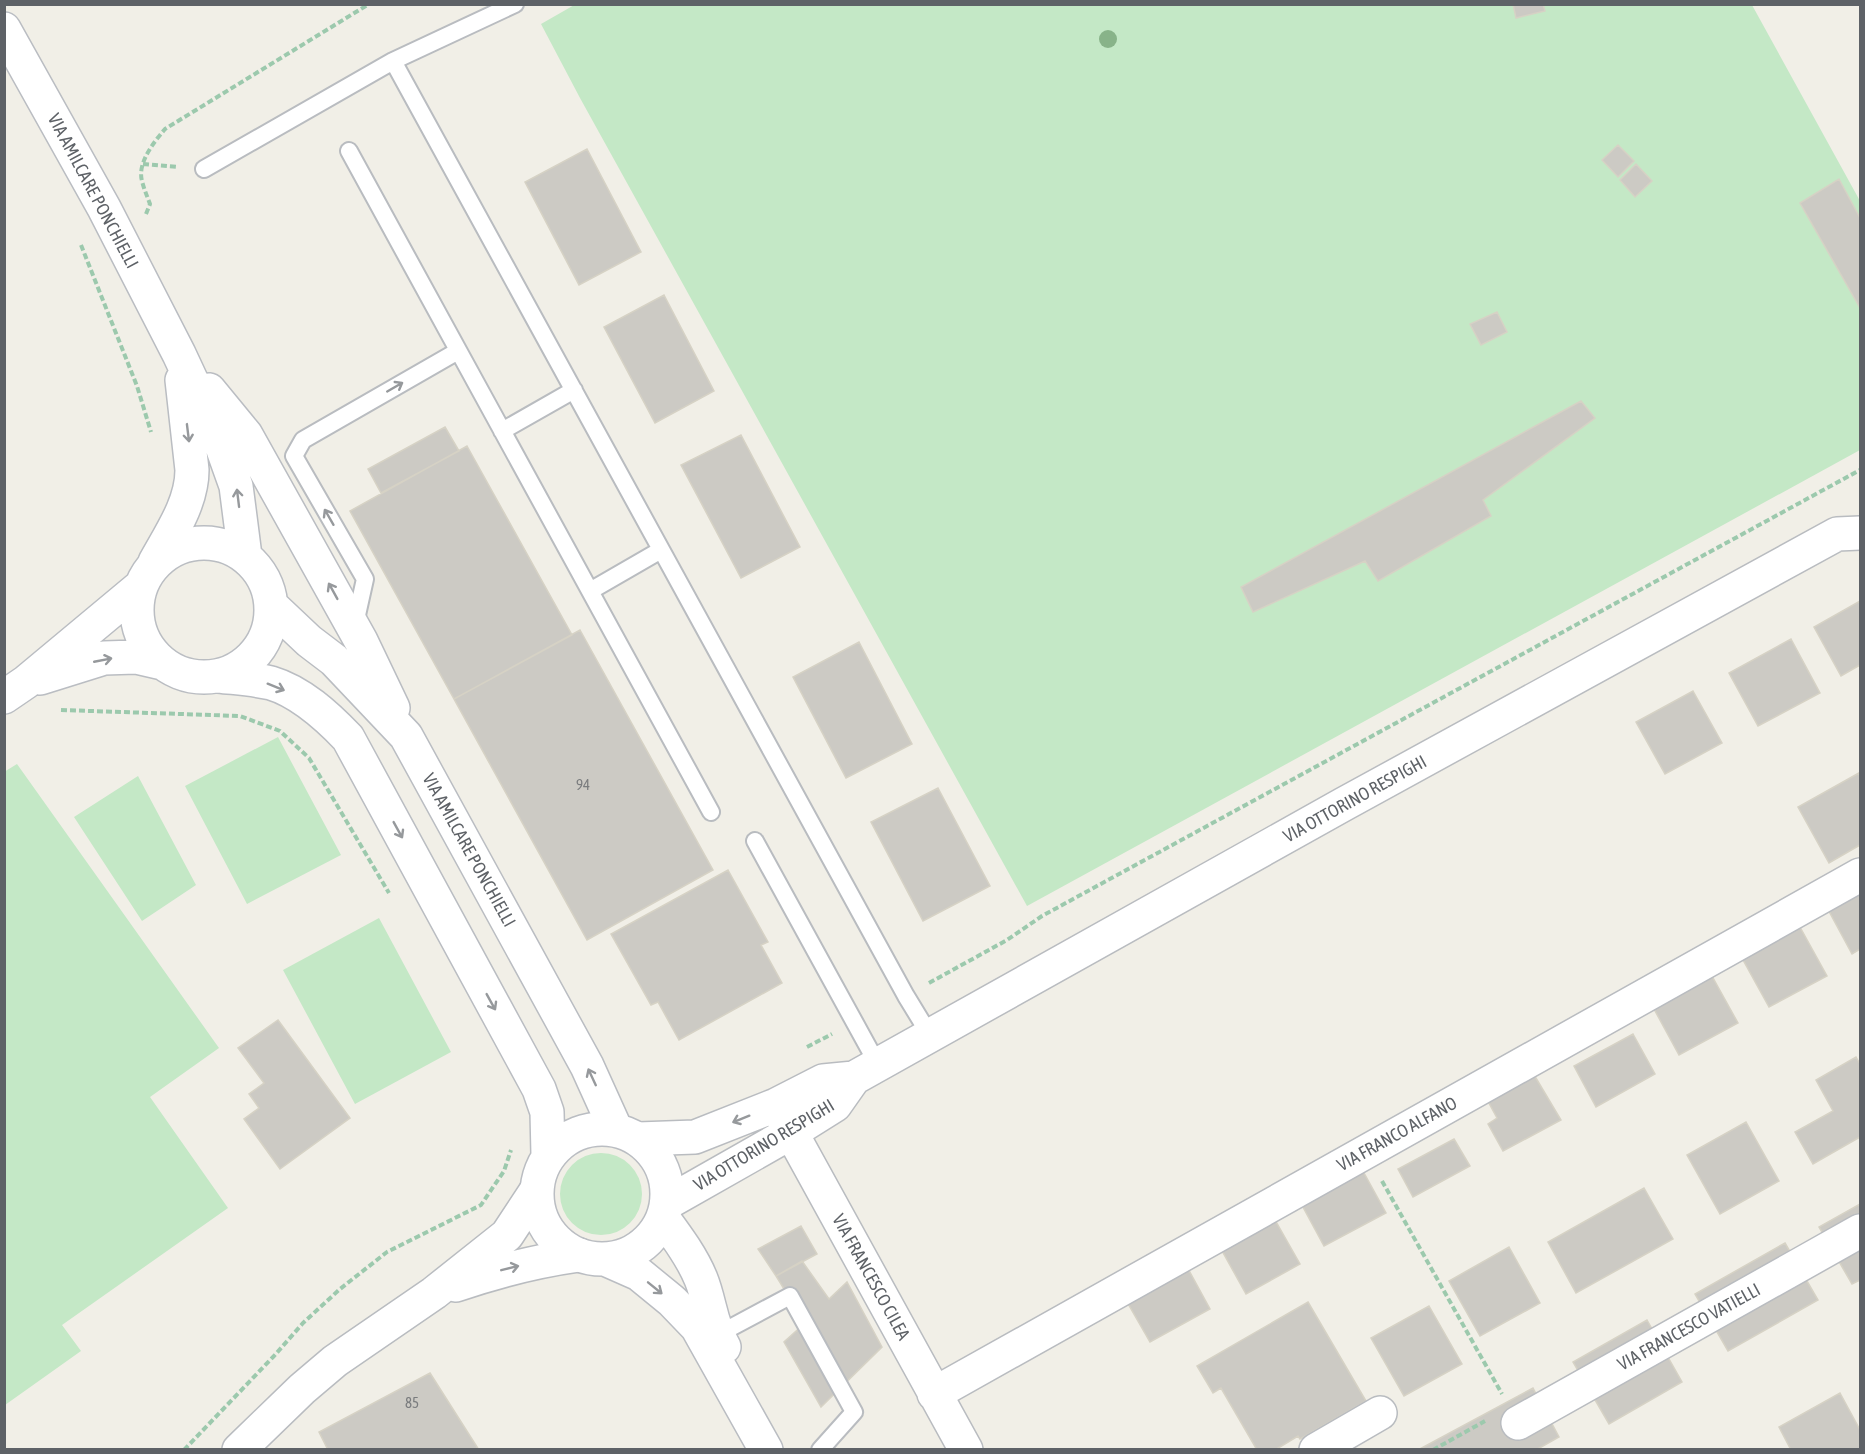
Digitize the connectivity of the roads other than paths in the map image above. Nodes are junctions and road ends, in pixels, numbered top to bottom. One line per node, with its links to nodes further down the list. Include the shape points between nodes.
1 (515, 4): 3 (lane)
2 (4, 28): 7 (street, VIA AMILCARE PONCHIELLI)
3 (393, 61): 5 (lane); 8 (lane)
4 (349, 151): 6 (lane)
5 (204, 170)
6 (458, 351): 9 (lane); 16 (lane, one-way to 6, via 365,579 294,456 303,440)
7 (179, 354): 12 (street, VIA AMILCARE PONCHIELLI, one-way to 7, via 236,486); 13 (street, VIA AMILCARE PONCHIELLI, one-way to 13, via 192,484 181,514); 16 (street, one-way to 7, via 246,435)
8 (574, 390): 9 (lane); 11 (lane)
9 (502, 431): 14 (lane)
10 (1860, 533): 24 (street, VIA OTTORINO RESPIGHI, via 1838,534 1334,810)
11 (661, 550): 14 (lane); 24 (lane)
12 (245, 556): 13 (street, VIA AMILCARE PONCHIELLI, via 227,546 188,544 168,552); 15 (street, VIA AMILCARE PONCHIELLI, via 259,570)
13 (147, 576): 17 (street, VIA AMILCARE PONCHIELLI, via 136,607 139,628 148,648); 19 (street)
14 (590, 591): 21 (lane)
15 (273, 607): 18 (street, VIA AMILCARE PONCHIELLI, via 269,631 258,651 241,667); 20 (street, VIA AMILCARE PONCHIELLI, via 334,660)
16 (354, 628): 20 (street)
17 (162, 663): 18 (street, VIA AMILCARE PONCHIELLI, via 179,673); 19 (street, one-way to 17, via 104,658 136,657)
18 (219, 676): 28 (street, VIA AMILCARE PONCHIELLI, one-way to 28, via 272,684 326,715 348,738 539,1089 547,1112)
19 (15, 690)
20 (406, 736): 27 (street, VIA AMILCARE PONCHIELLI, one-way to 20)
21 (711, 812)
22 (755, 841): 25 (lane)
23 (1860, 875): 35 (street, VIA FRANCO ALFANO)
24 (931, 1037): 25 (street, VIA OTTORINO RESPIGHI)
25 (866, 1072): 26 (street, VIA OTTORINO RESPIGHI, via 823,1081)
26 (784, 1118): 27 (street, VIA OTTORINO RESPIGHI, one-way to 27, via 695,1137); 30 (street, VIA OTTORINO RESPIGHI); 35 (street, VIA FRANCESCO CILEA)
27 (627, 1134): 28 (street, VIA AMILCARE PONCHIELLI, via 597,1128 578,1132); 30 (street, VIA AMILCARE PONCHIELLI, via 651,1151 661,1167 667,1185)
28 (548, 1155): 29 (street, VIA AMILCARE PONCHIELLI, via 539,1172)
29 (536, 1191): 32 (street, VIA AMILCARE PONCHIELLI, via 538,1211 547,1230 561,1245); 33 (street, via 507,1235)
30 (665, 1211): 32 (street, via 653,1235 639,1248 623,1256); 34 (street, VIA AMILCARE PONCHIELLI, via 701,1278)
31 (1860, 1231): 37 (street, VIA FRANCESCO VATIELLI)
32 (592, 1257): 33 (street, one-way to 32, via 516,1266); 39 (street, VIA AMILCARE PONCHIELLI, one-way to 39, via 639,1274 697,1327)
33 (434, 1293): 38 (street, via 335,1361)
34 (717, 1335): 39 (street, VIA AMILCARE PONCHIELLI, via 739,1374); 40 (lane, via 790,1296 854,1412)
35 (934, 1394): 41 (street, VIA FRANCESCO CILEA)
36 (1380, 1413): 42 (street)
37 (1513, 1415)
38 (239, 1449)
39 (768, 1449)
40 (820, 1449)
41 (966, 1449)
42 (1316, 1449)

